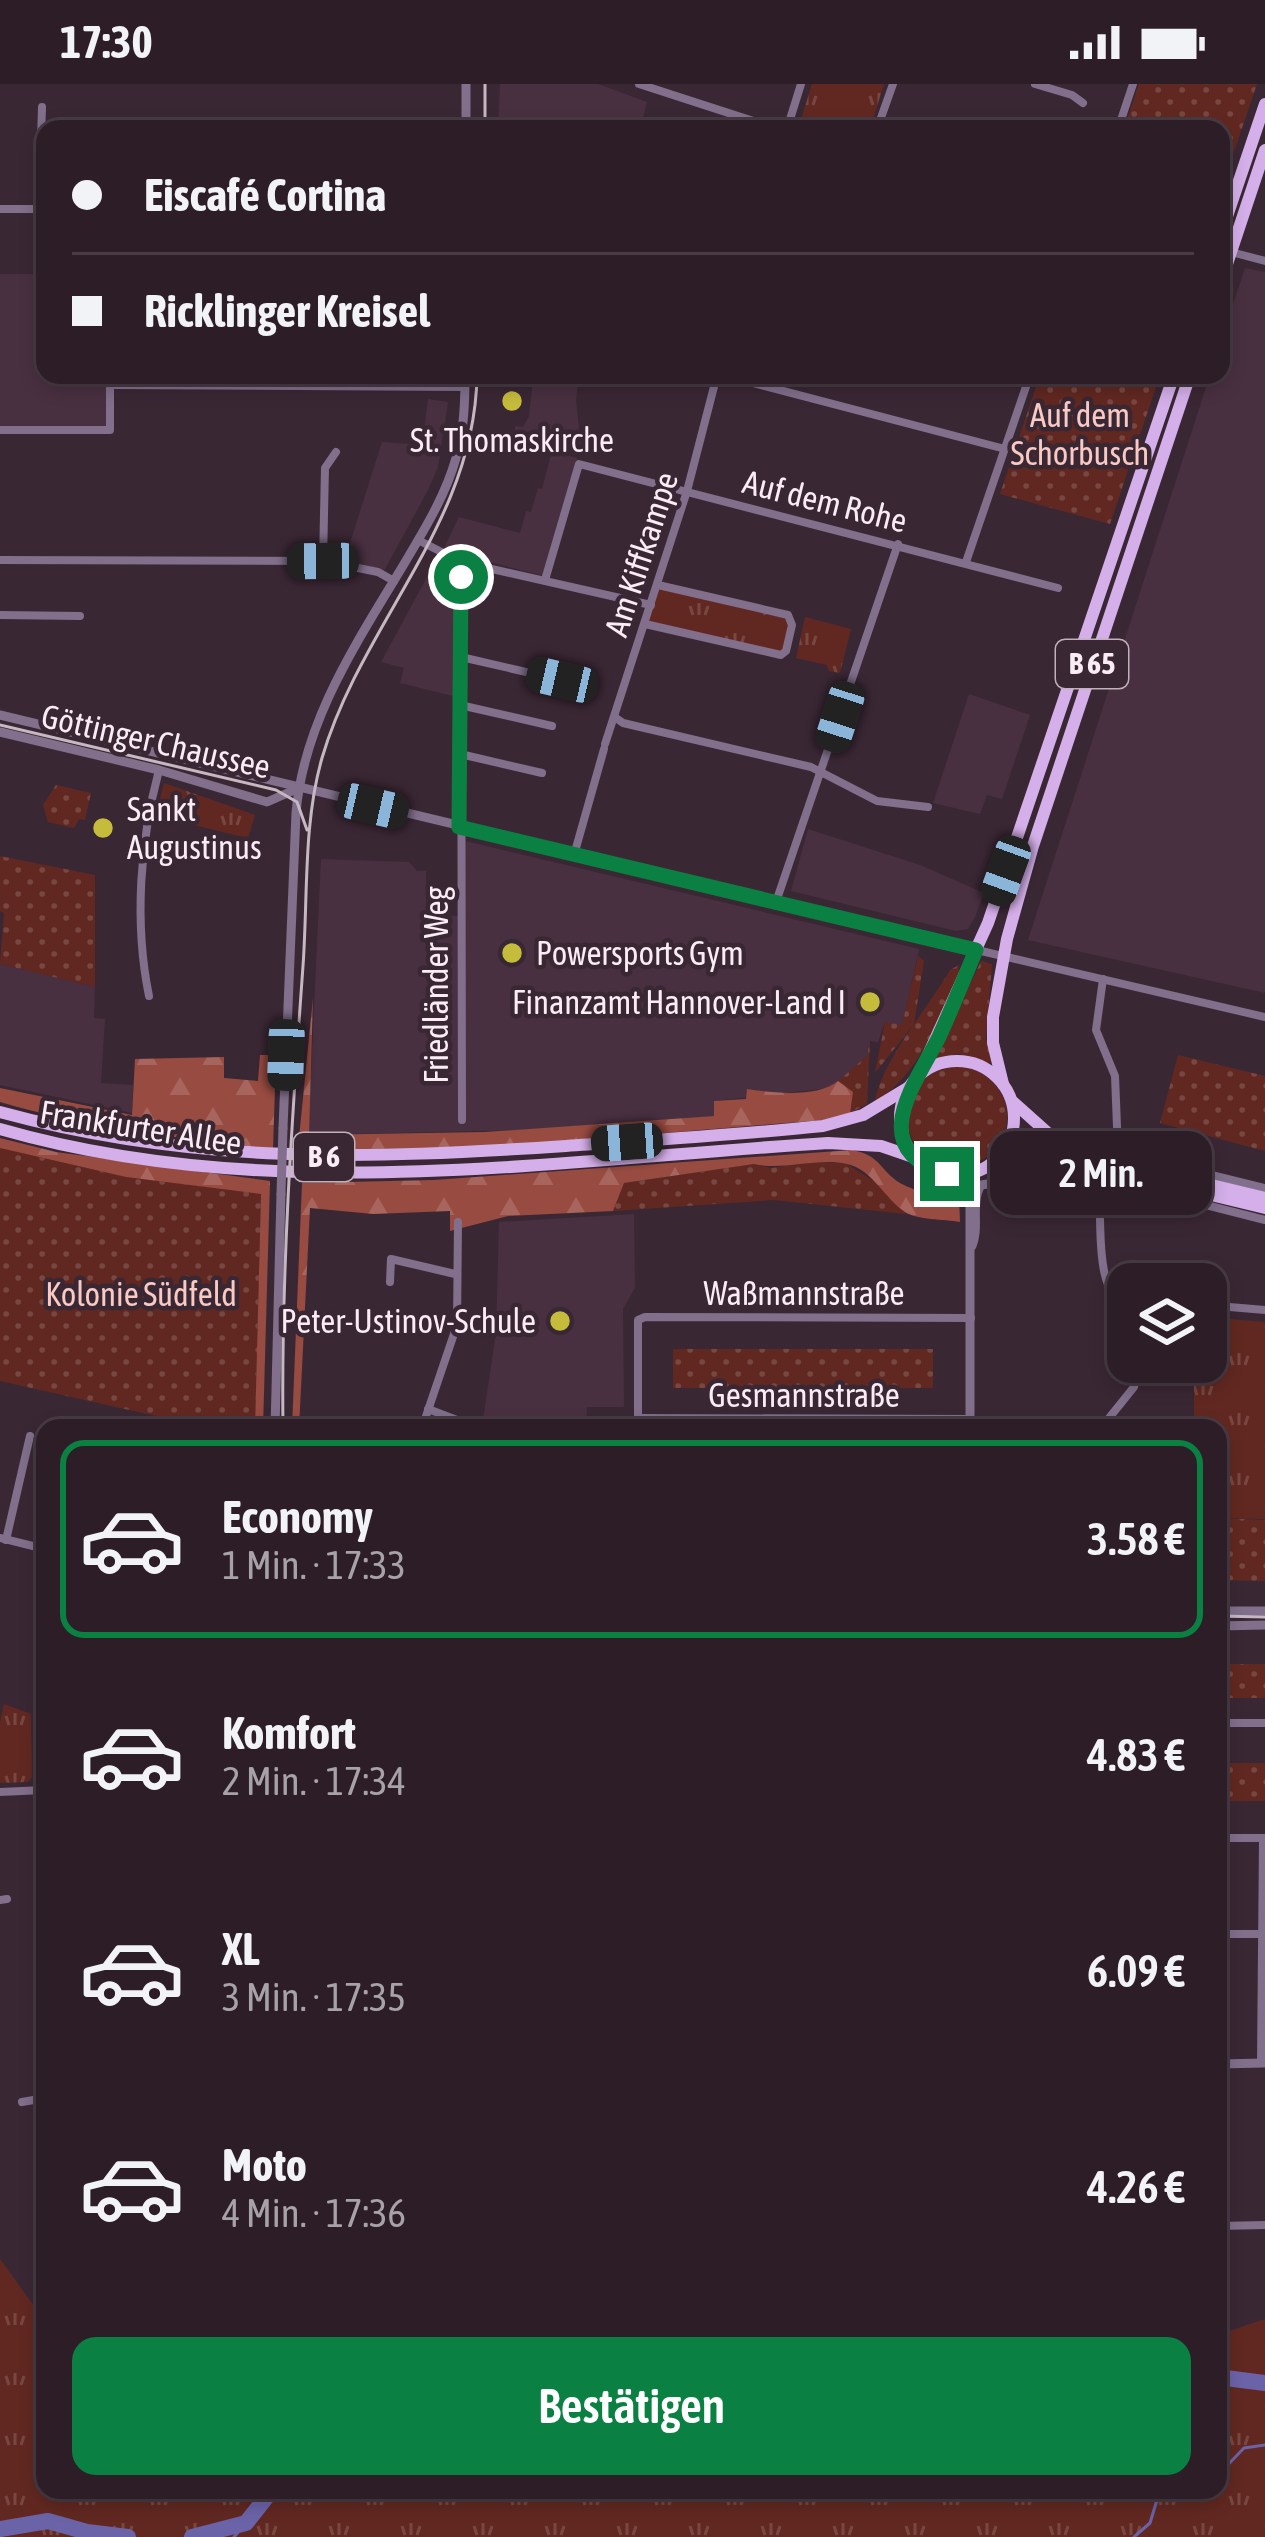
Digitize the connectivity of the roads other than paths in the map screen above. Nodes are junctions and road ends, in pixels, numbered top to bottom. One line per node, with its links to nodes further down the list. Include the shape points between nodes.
1 (466, 84): 11 (street)
2 (639, 84): 12 (street)
3 (801, 84): 13 (street)
4 (893, 84): 14 (street)
5 (1036, 84): 7 (street)
6 (1133, 84): 15 (street)
7 (1083, 103)
8 (1265, 104): 17 (main road)
9 (42, 107): 10 (street)
10 (42, 120)
11 (466, 120)
12 (753, 120)
13 (786, 120)
14 (880, 120)
15 (1121, 120)
16 (1265, 150): 20 (main road)
17 (1230, 208)
18 (0, 209): 19 (street)
19 (36, 209)
20 (1231, 252): 21 (main road); 22 (street)
21 (1230, 255)
22 (1265, 261)
23 (110, 384): 33 (street, via 110,430)
24 (221, 384): 32 (street)
25 (352, 384): 32 (street)
26 (465, 384): 37 (street, via 454,464)
27 (718, 384): 36 (street, Am Kiffkampe)
28 (755, 384): 34 (street)
29 (1027, 384): 34 (street)
30 (1171, 384): 67 (main road, B 65)
31 (1187, 384): 68 (main road, B 65, via 1033,846)
32 (277, 386)
33 (0, 430)
34 (1004, 449): 42 (street)
35 (336, 452): 40 (street, via 325,467)
36 (688, 491): 38 (street, Auf dem Rohe); 43 (street, Auf dem Rohe, via 579,464); 45 (street, Am Kiffkampe)
37 (418, 540): 41 (street); 44 (street)
38 (898, 544): 42 (street, Auf dem Rohe); 60 (street)
39 (0, 560): 40 (street)
40 (323, 561): 44 (street)
41 (461, 562): 43 (street); 51 (street, Friedländer Weg)
42 (966, 562): 46 (street, Auf dem Rohe)
43 (545, 580): 47 (street)
44 (394, 581): 62 (street, via 342,667)
45 (657, 585): 47 (street, Am Kiffkampe); 50 (street, via 788,615 786,651)
46 (1058, 588)
47 (651, 605): 50 (street, Am Kiffkampe)
48 (0, 615): 49 (street)
49 (80, 616)
50 (645, 623): 55 (street, Am Kiffkampe)
51 (460, 657): 52 (street); 53 (street, Friedländer Weg)
52 (562, 680)
53 (460, 705): 56 (street); 58 (street, Friedländer Weg)
54 (0, 715): 62 (street, Göttinger Chaussee)
55 (616, 718): 60 (street); 65 (street, Am Kiffkampe)
56 (552, 726)
57 (0, 732): 59 (street, Göttinger Chaussee)
58 (460, 754): 61 (street); 64 (street, Friedländer Weg)
59 (159, 770): 62 (street, Göttinger Chaussee, via 267,802); 70 (street, via 142,873)
60 (822, 772): 63 (street, via 877,801); 66 (street)
61 (542, 773)
62 (299, 788): 64 (street, Göttinger Chaussee); 97 (street, bridge)
63 (928, 808)
64 (459, 827): 65 (street, Göttinger Chaussee); 76 (street, Friedländer Weg)
65 (574, 855): 66 (street, Göttinger Chaussee)
66 (776, 904): 67 (street, Göttinger Chaussee)
67 (976, 950): 68 (street, Göttinger Chaussee); 72 (main road, B 65)
68 (1004, 957): 69 (street, Göttinger Chaussee); 73 (main road, B 65, via 993,1017)
69 (1102, 979): 71 (street, Göttinger Chaussee); 79 (street, via 1096,1030 1115,1076)
70 (148, 996)
71 (1265, 1017)
72 (914, 1081): 73 (main road, B 6, via 935,1066 967,1062); 75 (main road, Frankfurter Allee / B 6, via 863,1114 823,1126 401,1156 216,1152); 78 (main road, via 902,1130)
73 (1003, 1084): 74 (main road)
74 (1011, 1100): 79 (main road, via 1059,1143); 80 (main road, via 1009,1142)
75 (0, 1112)
76 (462, 1120)
77 (0, 1129): 78 (main road, Frankfurter Allee / B 6, via 112,1154 269,1173 432,1172 852,1142)
78 (919, 1159): 81 (main road, B 6)
79 (1105, 1164): 80 (main road); 82 (street); 83 (main road); 84 (main road); 86 (street); 88 (street, via 981,1185)
80 (987, 1166): 81 (main road)
81 (958, 1175): 88 (street, via 970,1194)
82 (1265, 1188)
83 (1265, 1198)
84 (1265, 1208)
85 (1100, 1219): 91 (street)
86 (1265, 1220)
87 (458, 1222): 89 (street)
88 (972, 1246): 94 (street)
89 (455, 1274): 90 (street, via 391,1259); 96 (street, via 458,1325)
90 (389, 1282)
91 (1107, 1284)
92 (1227, 1307): 93 (street)
93 (1265, 1310)
94 (971, 1318): 100 (street, Waßmannstraße, via 645,1316 638,1320); 101 (street)
95 (1134, 1383): 102 (street)
96 (428, 1409): 98 (street); 99 (street)
97 (275, 1419)
98 (425, 1419)
99 (454, 1419)
100 (638, 1419)
101 (970, 1419)
102 (1108, 1419)
103 (30, 1436): 104 (street)
104 (3, 1539): 105 (street)
105 (36, 1547)
106 (1227, 1611): 107 (street)
107 (1265, 1611)
108 (1227, 1625): 109 (street)
109 (1265, 1625)
110 (1227, 1723): 111 (street)
111 (1265, 1723)
112 (36, 1790): 113 (street)
113 (0, 1792)
114 (1227, 1838): 115 (street)
115 (1264, 1838): 117 (street)
116 (1227, 1934): 117 (street)
117 (1264, 1934): 118 (street)
118 (1263, 2063): 119 (street)
119 (1227, 2064)
120 (36, 2100): 121 (street)
121 (22, 2102)
122 (1265, 2225): 123 (street)
123 (1227, 2226)

